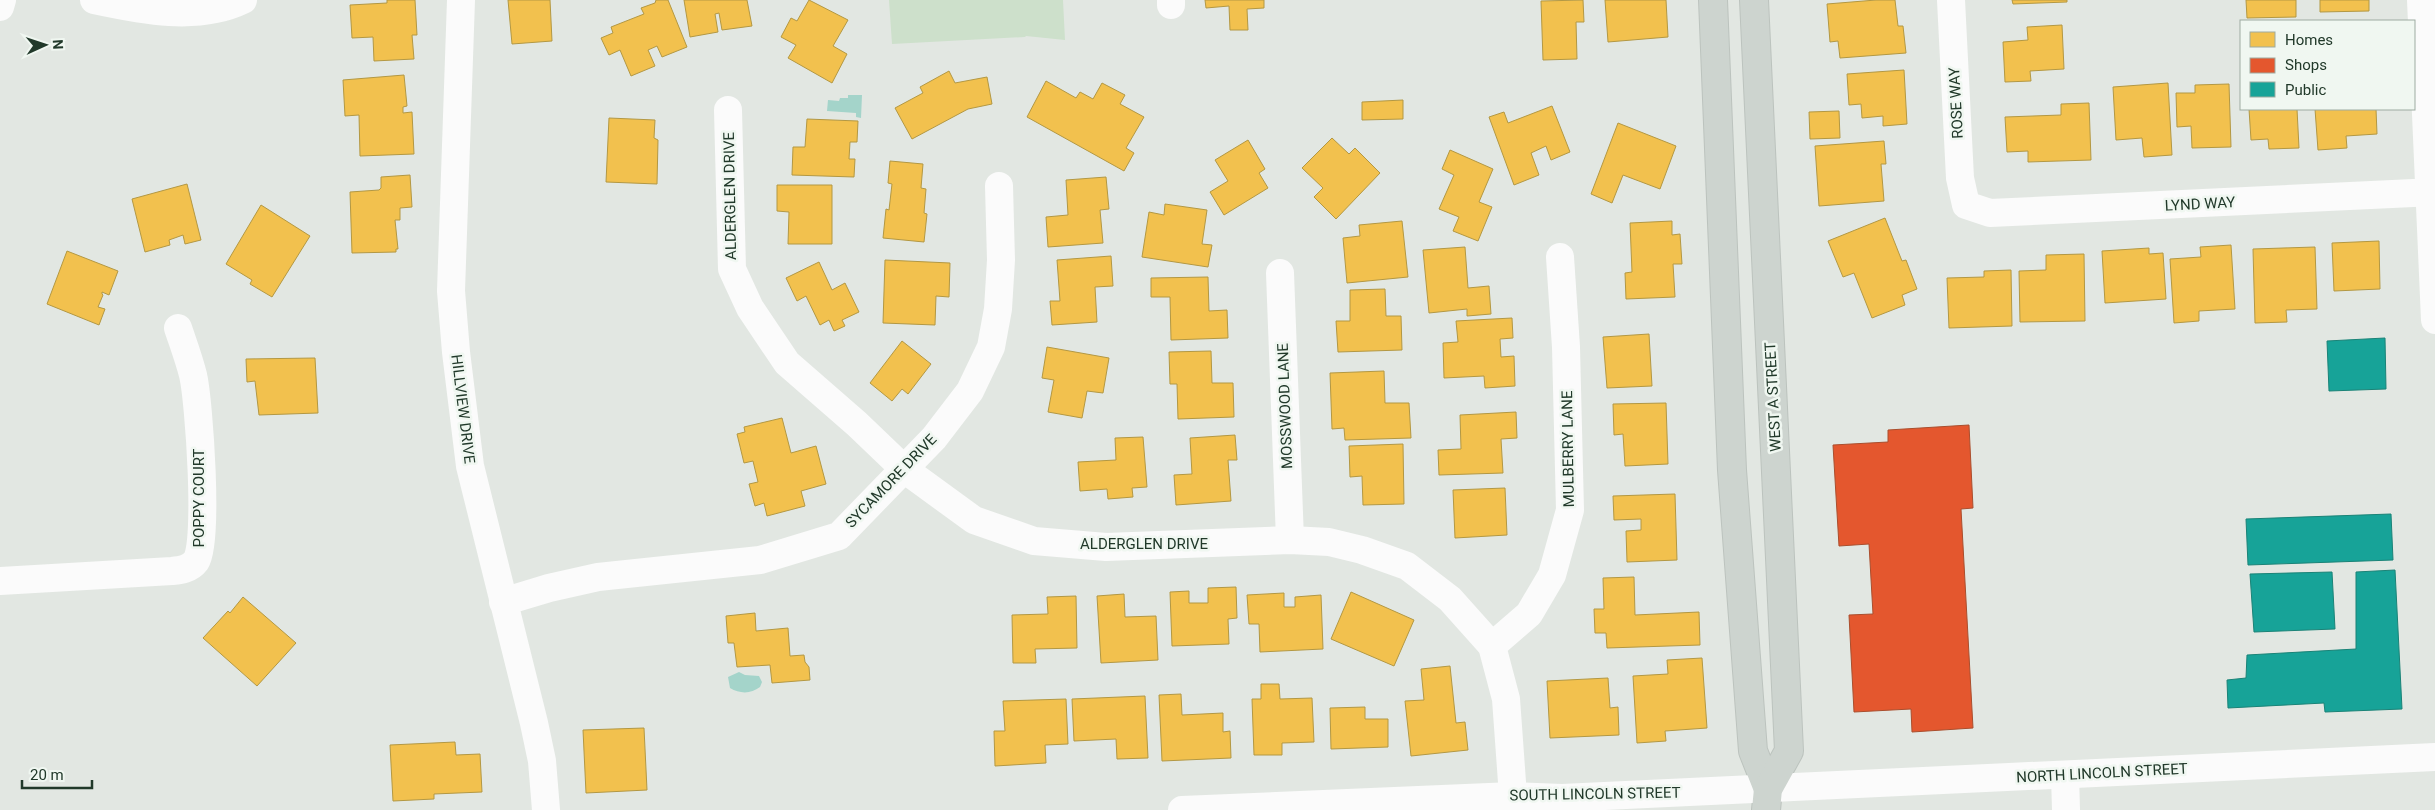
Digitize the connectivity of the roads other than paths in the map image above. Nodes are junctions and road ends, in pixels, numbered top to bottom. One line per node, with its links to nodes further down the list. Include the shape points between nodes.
1 (2, 0): 9 (street)
2 (94, 0): 3 (street, via 154,11 198,12 227,8)
3 (244, 0)
4 (461, 0): 21 (street, HILLVIEW DRIVE, via 451,291 470,466)
5 (1713, 0): 26 (main road, via 1733,479 1753,751)
6 (1754, 0): 26 (main road, WEST A STREET, via 1789,751)
7 (1952, 0): 13 (street, ROSE WAY, via 1960,178)
8 (2421, 0): 12 (street)
9 (0, 7)
10 (728, 110): 18 (street, ALDERGLEN DRIVE, via 732,269 746,300 787,363)
11 (999, 186): 18 (street, SYCAMORE DRIVE, via 1001,270 991,347 970,391 934,438)
12 (2432, 193): 13 (street, LYND WAY, via 1990,213); 16 (street)
13 (1966, 205)
14 (1560, 257): 22 (street, MULBERRY LANE, via 1570,510 1552,575 1530,614)
15 (1280, 272): 19 (street, MOSSWOOD LANE)
16 (2435, 320)
17 (178, 328): 20 (street, POPPY COURT, via 193,376 196,401 202,501 197,560 192,566 172,571)
18 (904, 469): 19 (street, ALDERGLEN DRIVE, via 974,520 1034,541 1106,547); 21 (street, SYCAMORE DRIVE, via 839,536 760,560 598,577)
19 (1290, 540): 22 (street, ALDERGLEN DRIVE, via 1329,542 1407,566 1450,598)
20 (0, 581)
21 (503, 602): 27 (street, HILLVIEW DRIVE, via 542,761)
22 (1492, 646): 25 (street, ALDERGLEN DRIVE, via 1506,699)
23 (2435, 757): 24 (street, NORTH LINCOLN STREET)
24 (2065, 775): 26 (street, NORTH LINCOLN STREET); 29 (street)
25 (1513, 796): 26 (street, SOUTH LINCOLN STREET); 28 (street, SOUTH LINCOLN STREET)
26 (1767, 799)
27 (546, 810)
28 (1182, 810)
29 (2066, 810)

